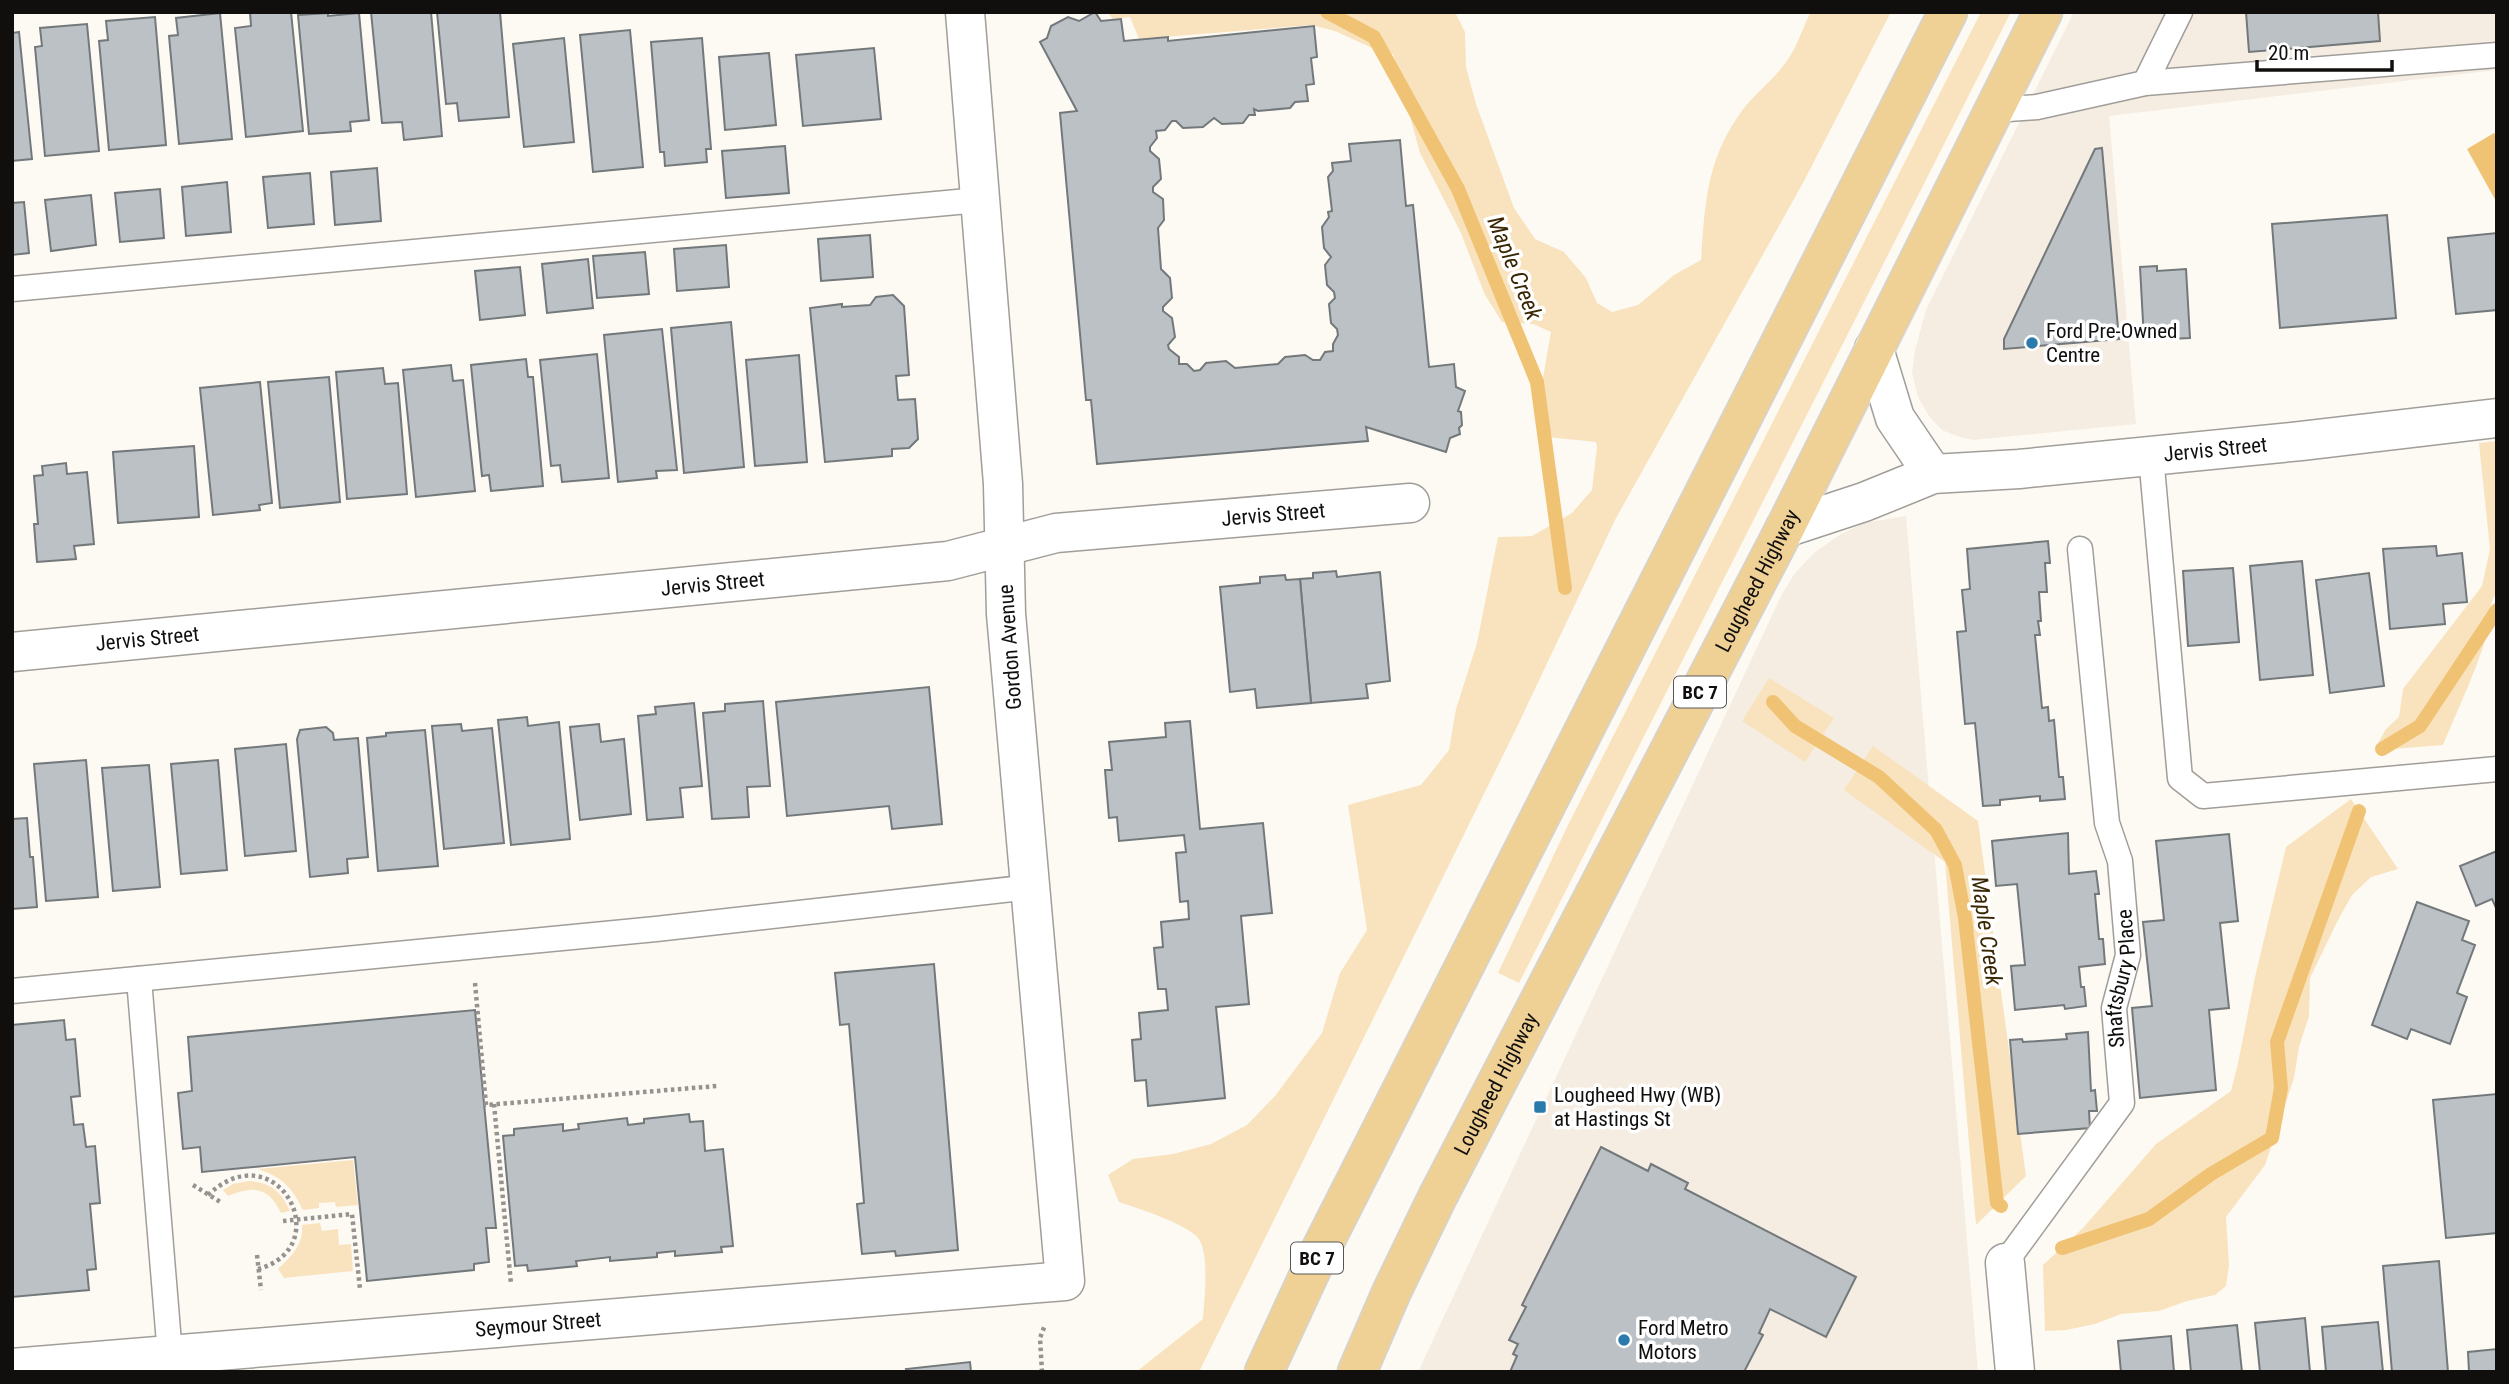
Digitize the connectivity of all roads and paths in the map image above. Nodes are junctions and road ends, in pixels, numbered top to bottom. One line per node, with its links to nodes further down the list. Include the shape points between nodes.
1 (965, 12): 8 (street, Gordon Avenue)
2 (1948, 12): 40 (main road, BC 7, via 1320,1251)
3 (2043, 12): 7 (main road, Lougheed Highway / BC 7)
4 (2180, 12): 6 (lane)
5 (2497, 55): 6 (lane)
6 (2145, 83): 7 (lane, via 2037,107)
7 (1994, 110): 10 (main road, Lougheed Highway / BC 7)
8 (979, 200): 9 (lane); 16 (street, Gordon Avenue)
9 (12, 289)
10 (1874, 349): 13 (street, via 1895,418); 15 (main road, Lougheed Highway / BC 7)
11 (2497, 418): 12 (street, Jervis Street)
12 (2151, 456): 13 (street, Jervis Street); 19 (lane, via 2180,778 2203,796)
13 (1933, 474): 15 (street, Jervis Street)
14 (1410, 503): 16 (street, Jervis Street, via 1056,533)
15 (1785, 528): 41 (main road, Lougheed Highway / BC 7, via 1437,1198)
16 (1005, 546): 18 (street, Jervis Street, via 948,561); 20 (street, Gordon Avenue, via 1006,614)
17 (2080, 549): 32 (lane, Shaftsbury Place, via 2107,823 2120,861 2128,955 2114,1007 2122,1102)
18 (12, 652)
19 (2497, 769)
20 (1031, 887): 21 (lane); 34 (street, Gordon Avenue)
21 (471, 947): 22 (lane); 25 (path, via 486,1105)
22 (139, 979): 23 (lane); 38 (lane)
23 (12, 991)
24 (717, 1086): 25 (path)
25 (494, 1104): 36 (path)
26 (187, 1181): 27 (path)
27 (208, 1195): 28 (path); 29 (path, via 235,1178 256,1175 275,1181 287,1193)
28 (222, 1203)
29 (297, 1220): 30 (path); 33 (path, via 289,1248); 35 (path, via 352,1214)
30 (283, 1221)
31 (257, 1255): 33 (path)
32 (2005, 1263): 42 (street, Shaftsbury Place)
33 (258, 1269): 37 (path)
34 (1065, 1281): 38 (street, Seymour Street)
35 (360, 1289)
36 (512, 1289)
37 (261, 1290)
38 (170, 1355): 39 (street, Seymour Street)
39 (12, 1368)
40 (1264, 1372)
41 (1357, 1372)
42 (2015, 1372)

